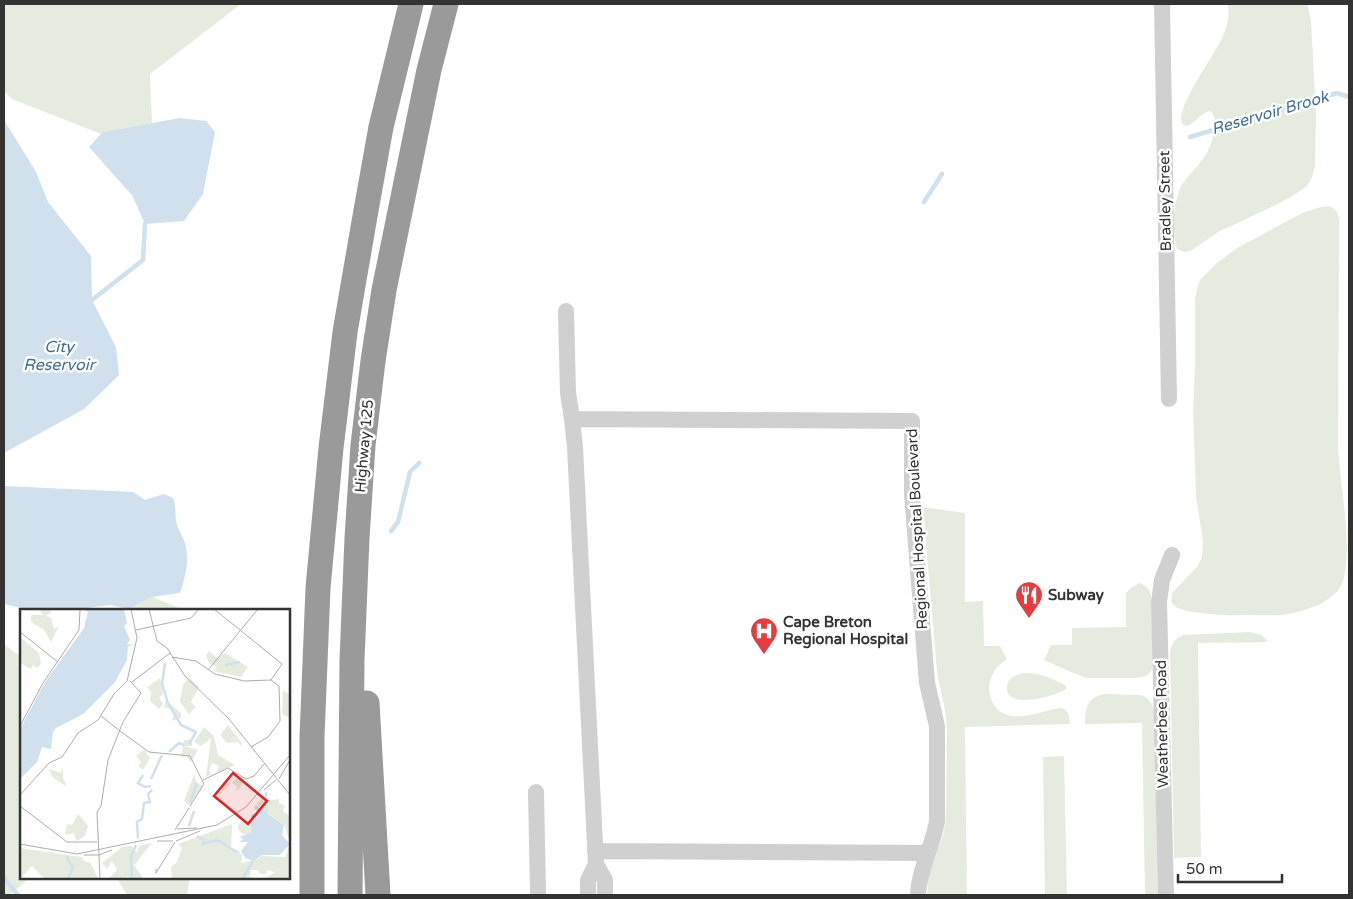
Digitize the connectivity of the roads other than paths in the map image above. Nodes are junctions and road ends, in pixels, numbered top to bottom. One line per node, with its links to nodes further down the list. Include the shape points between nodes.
1 (411, 4): 9 (highway, Highway 125, via 381,127 345,332 318,588)
2 (446, 4): 7 (highway, Highway 125, via 429,70 383,299 364,436)
3 (1162, 4): 5 (street, Bradley Street)
4 (566, 312): 6 (street, via 568,393)
5 (1169, 399)
6 (572, 419): 11 (street, Regional Hospital Boulevard, via 912,421 912,495 927,683 937,726 937,821); 12 (street)
7 (357, 538): 15 (highway, Highway 125, via 352,660); 16 (highway)
8 (1172, 555): 21 (street, Weatherbee Road, via 1162,580 1159,602)
9 (312, 737): 13 (highway); 14 (highway, Highway 125)
10 (536, 792): 17 (street)
11 (928, 853): 12 (street); 20 (street, Regional Hospital Boulevard)
12 (596, 857): 18 (street, via 588,880); 19 (street, via 605,880)
13 (296, 895)
14 (312, 895)
15 (350, 895)
16 (378, 895)
17 (538, 895)
18 (588, 895)
19 (605, 895)
20 (918, 895)
21 (1166, 895)

